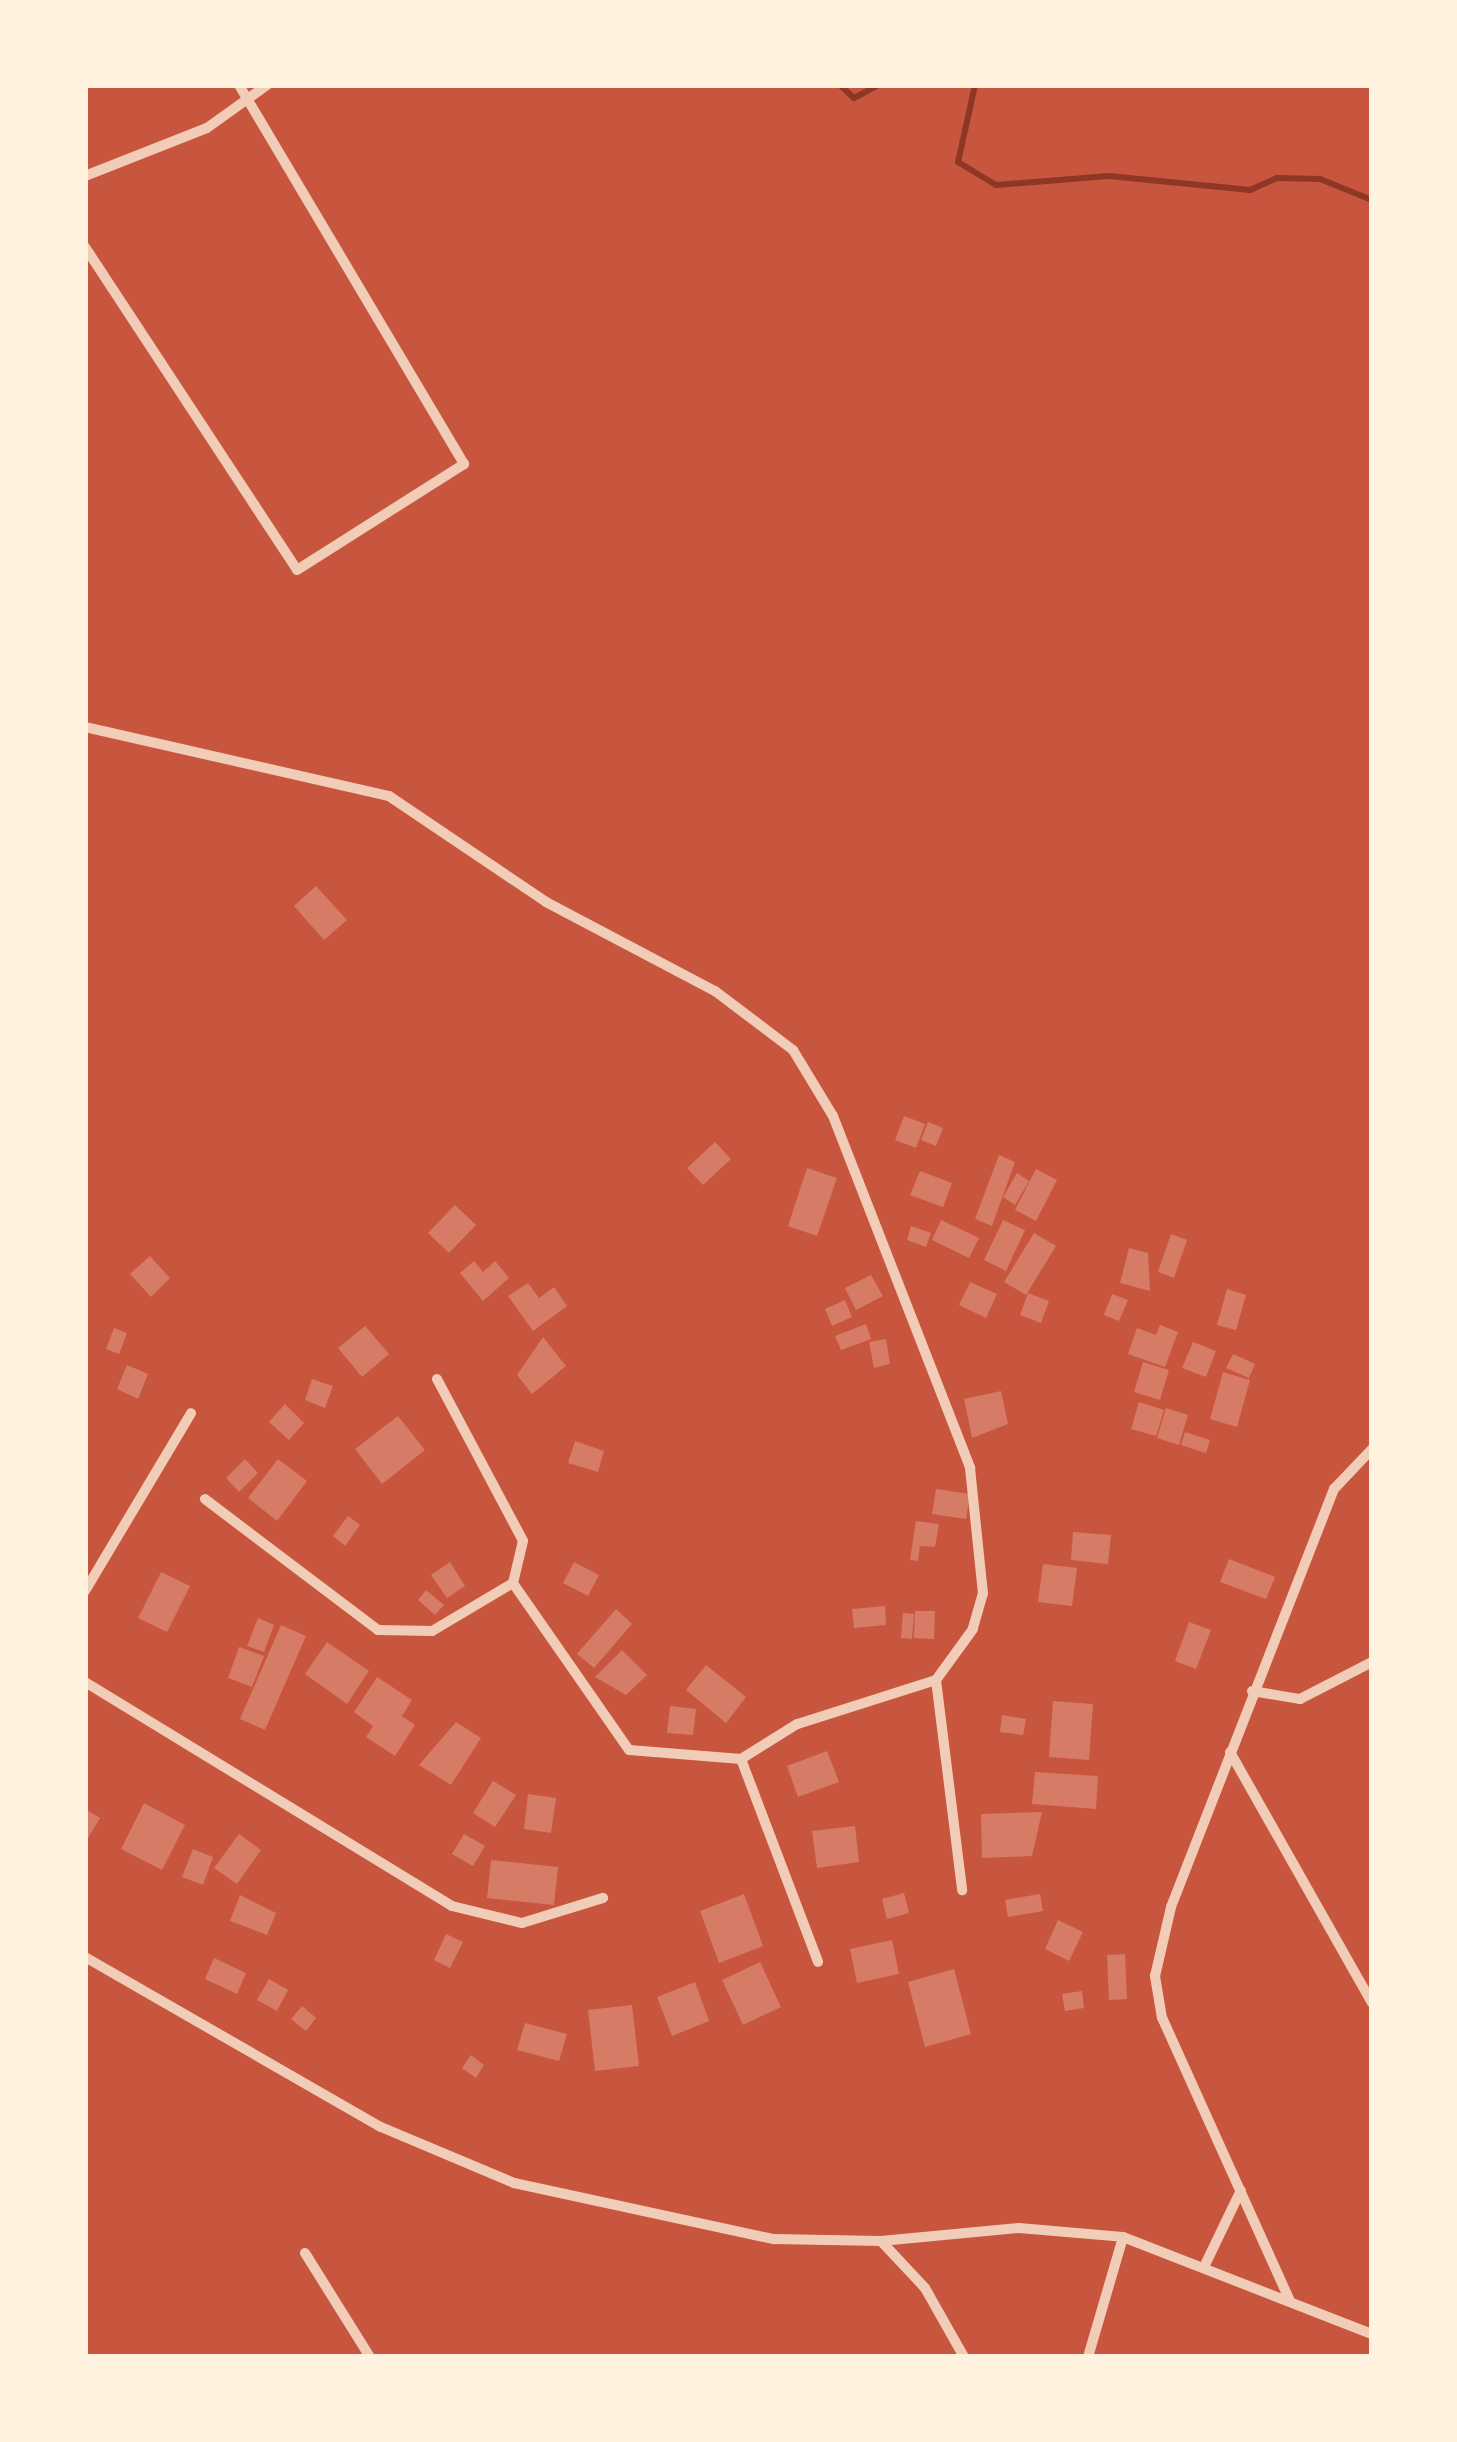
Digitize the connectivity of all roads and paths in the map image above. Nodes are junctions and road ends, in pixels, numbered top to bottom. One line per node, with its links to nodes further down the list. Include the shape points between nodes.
1 (240, 85): 3 (street)
2 (268, 85): 3 (street)
3 (248, 99): 4 (street, via 207,128); 5 (street, via 464,464 297,570)
4 (85, 176)
5 (85, 247)
6 (85, 727): 14 (street, via 388,796 546,902 715,991 793,1050 833,1116 980,1504 983,1593 973,1629)
7 (437, 1379): 11 (street, via 523,1541)
8 (191, 1414): 12 (street)
9 (1372, 1450): 16 (street, via 1342,1474)
10 (205, 1499): 11 (street, via 378,1630 432,1631)
11 (513, 1583): 18 (street, via 629,1750)
12 (85, 1590)
13 (1372, 1662): 16 (street, via 1300,1699)
14 (936, 1680): 18 (street, via 797,1724); 19 (street)
15 (85, 1682): 20 (street, via 452,1906 522,1923)
16 (1252, 1691): 17 (street)
17 (1230, 1752): 23 (street); 24 (street, via 1155,1976 1162,2018)
18 (740, 1760): 22 (street)
19 (962, 1890)
20 (603, 1898)
21 (85, 1956): 26 (street, via 381,2127 514,2183 742,2236)
22 (818, 1962)
23 (1372, 2003)
24 (1241, 2190): 28 (street); 29 (street)
25 (1122, 2237): 26 (street, via 1019,2228); 28 (street); 33 (street)
26 (881, 2242): 32 (street, via 925,2288)
27 (305, 2253): 31 (street)
28 (1204, 2267): 29 (street)
29 (1290, 2301): 30 (street)
30 (1372, 2334)
31 (370, 2357)
32 (964, 2357)
33 (1088, 2357)

